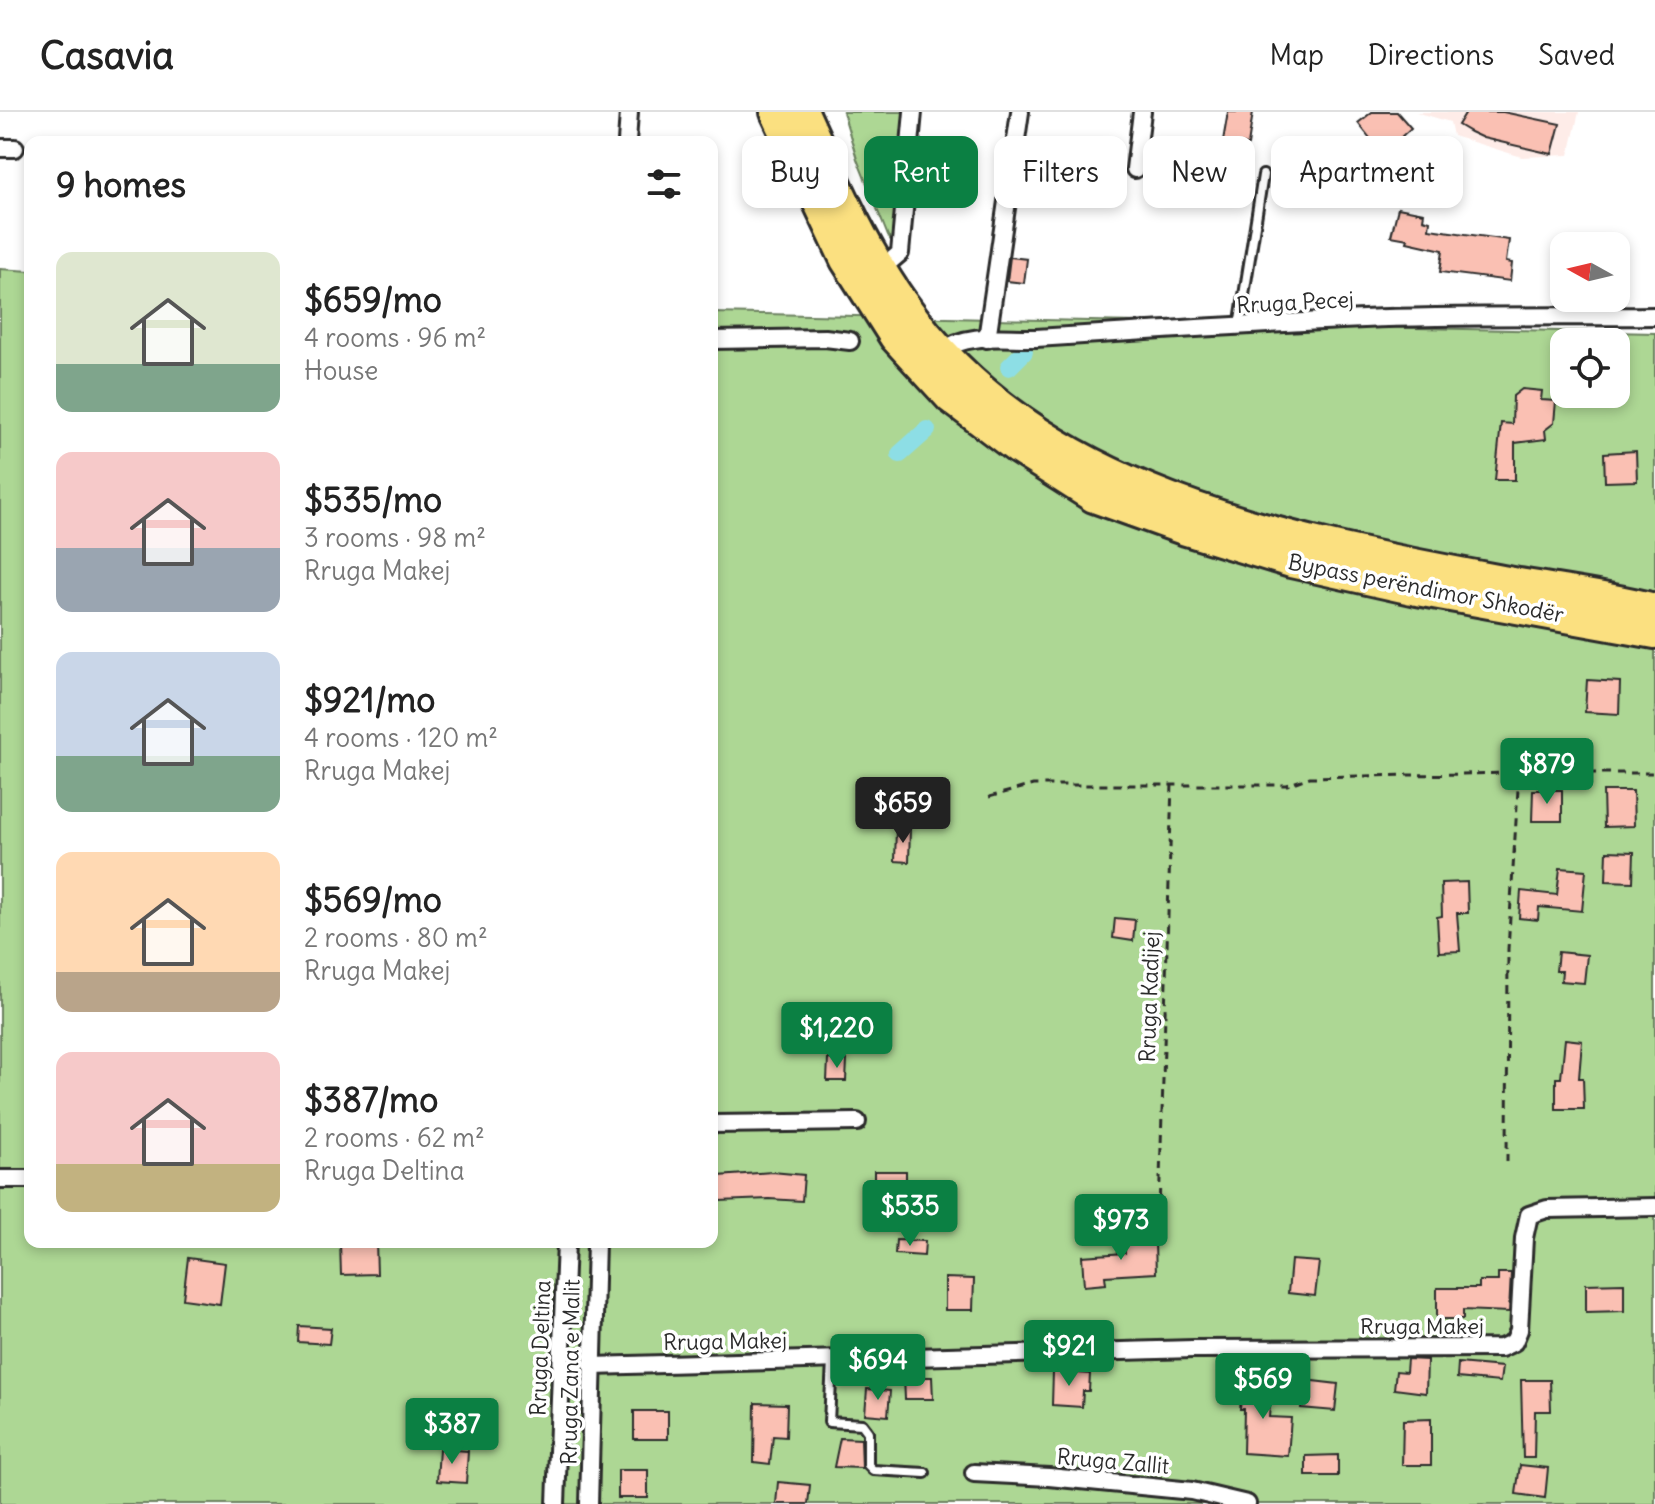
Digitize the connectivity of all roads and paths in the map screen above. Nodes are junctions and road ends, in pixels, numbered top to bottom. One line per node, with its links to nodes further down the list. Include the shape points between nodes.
1 (629, 112): 7 (street)
2 (776, 112): 18 (highway, Bypass perëndimor Shkodër, via 846,260 895,337 951,398 1094,497 1291,562)
3 (803, 112): 10 (highway, Bypass perëndimor Shkodër)
4 (913, 112): 10 (street, via 900,253)
5 (1020, 112): 13 (street)
6 (1142, 112): 8 (street)
7 (627, 136)
8 (1135, 169)
9 (1263, 175): 12 (lane)
10 (880, 270): 16 (highway, Bypass perëndimor Shkodër)
11 (1655, 316): 12 (street, Rruga Pecej, via 1364,319)
12 (1239, 327): 13 (street, Rruga Pecej)
13 (987, 339): 16 (street, Rruga Pecej, via 965,339)
14 (718, 340): 15 (street)
15 (850, 341)
16 (942, 351): 17 (highway, Bypass perëndimor Shkodër, via 1033,430 1091,464 1165,496 1313,543)
17 (1655, 609)
18 (1655, 633)
19 (1519, 773): 20 (path); 21 (path, via 1310,777 1287,785); 25 (path, via 1508,949)
20 (1655, 773)
21 (1172, 783): 22 (path, via 1033,785); 29 (path, Rruga Kadijej)
22 (989, 797)
23 (857, 1122): 24 (street)
24 (718, 1124)
25 (1507, 1162)
26 (0, 1179): 27 (street)
27 (24, 1179)
28 (1655, 1207): 32 (street, Rruga Makej, via 1547,1209 1529,1215 1519,1330 1514,1342 1501,1348 1193,1349)
29 (1159, 1212)
30 (566, 1248): 36 (street, Rruga Deltina)
31 (596, 1248): 33 (street, Rruga Zana e Malit)
32 (832, 1361): 33 (street, Rruga Makej); 34 (lane, via 829,1422 862,1424 873,1470)
33 (592, 1366): 37 (street, Rruga Zana e Malit)
34 (925, 1473)
35 (974, 1473): 38 (street, Rruga Zallit, via 1192,1491)
36 (556, 1504)
37 (589, 1504)
38 (1247, 1504)

